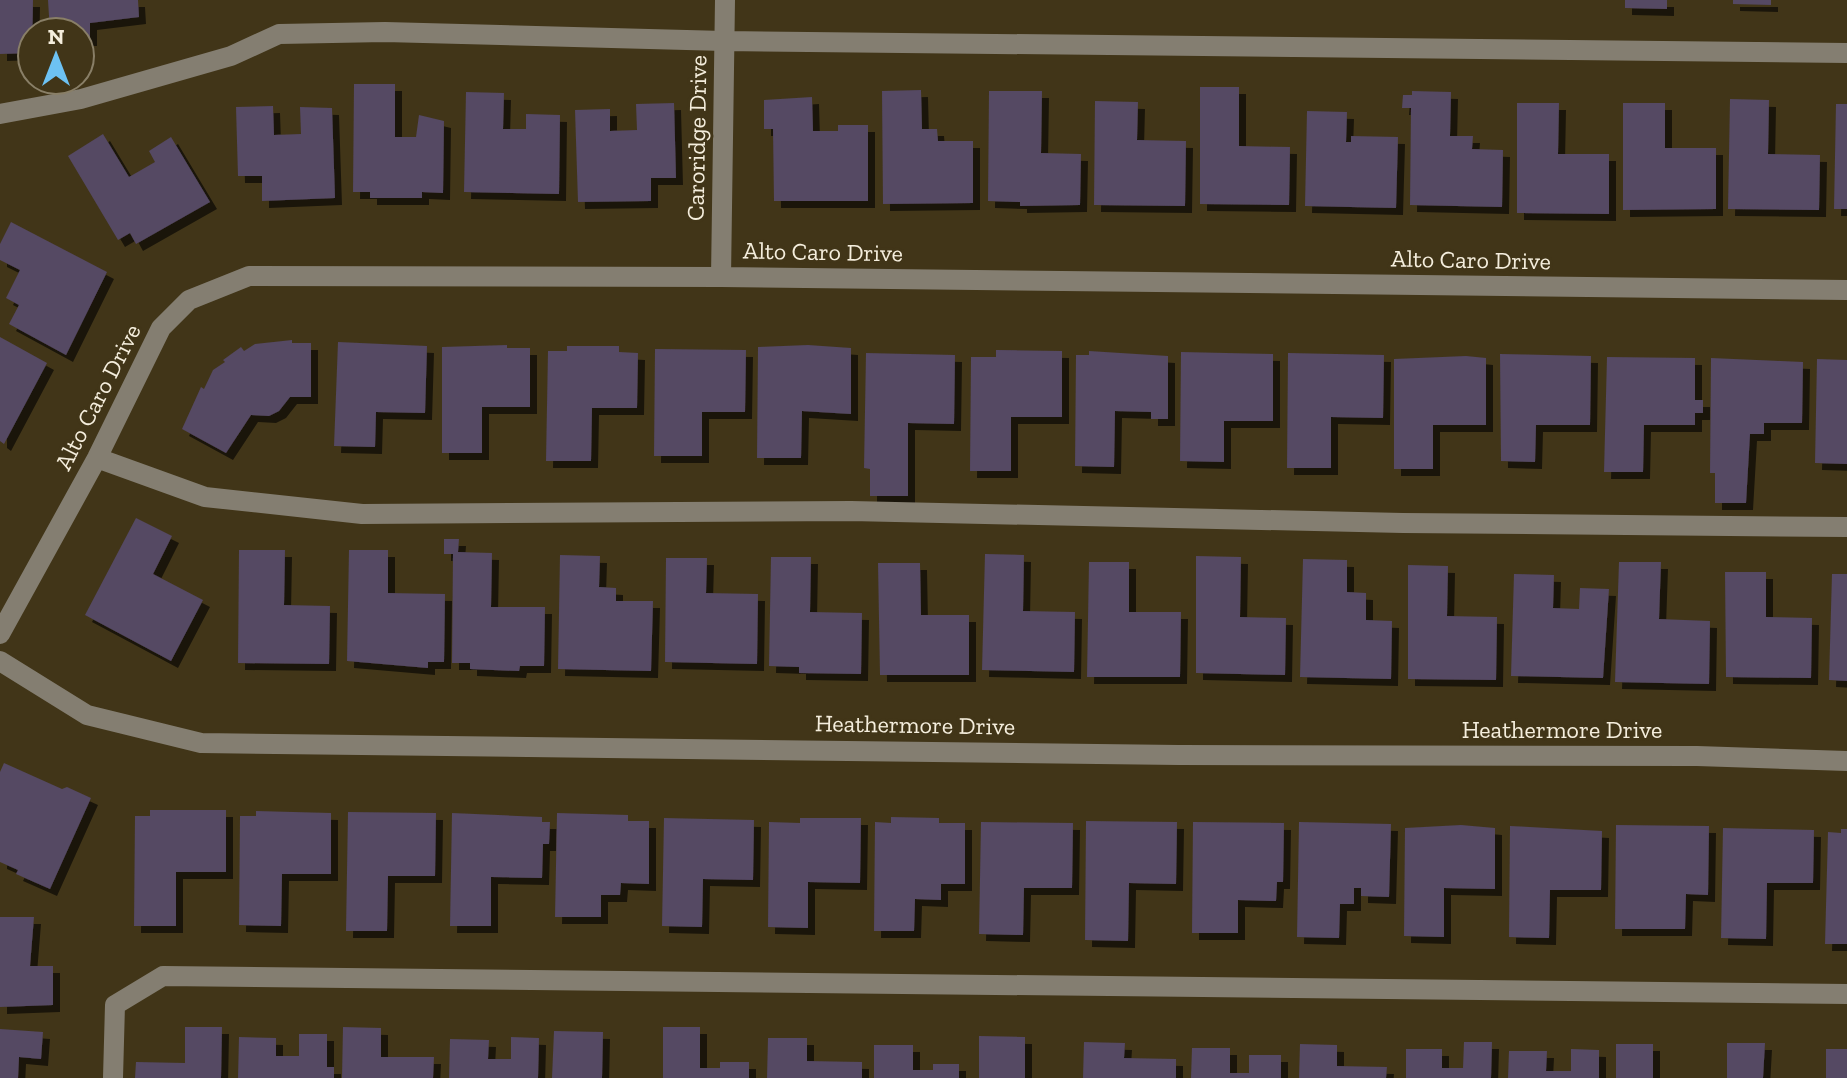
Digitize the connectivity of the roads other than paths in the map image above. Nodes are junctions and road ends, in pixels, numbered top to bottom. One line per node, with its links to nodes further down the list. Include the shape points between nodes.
1 (725, 0): 2 (street, Caroridge Drive)
2 (724, 41): 3 (street); 4 (street, via 279,34 231,56 81,99); 5 (street, Caroridge Drive)
3 (1847, 53)
4 (0, 114)
5 (721, 277): 6 (street, Alto Caro Drive); 7 (street, Alto Caro Drive, via 249,276 189,300 161,328)
6 (1847, 290)
7 (97, 458): 8 (street, via 205,497 362,514 851,511); 9 (street, Alto Caro Drive)
8 (1847, 527)
9 (0, 634)
10 (0, 661): 11 (street, Heathermore Drive, via 87,715 201,743)
11 (1847, 761)
12 (1847, 994): 13 (street, via 163,976 115,1005)
13 (113, 1078)

